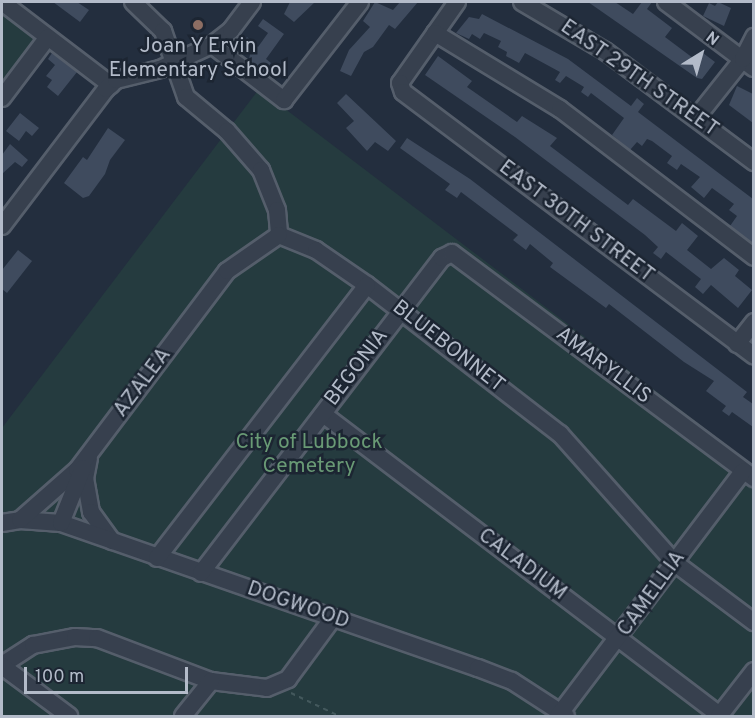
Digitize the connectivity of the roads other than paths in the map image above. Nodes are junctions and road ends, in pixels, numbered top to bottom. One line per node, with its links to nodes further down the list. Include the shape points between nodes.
1 (2, 2): 9 (street)
2 (133, 2): 12 (street, via 163,31)
3 (252, 2): 11 (street, via 231,30)
4 (360, 2): 11 (street, via 284,100)
5 (457, 2): 8 (street)
6 (522, 2): 16 (street, EAST 29TH STREET, via 605,51)
7 (676, 4): 13 (street)
8 (435, 33): 21 (street, via 560,110); 25 (street, EAST 30TH STREET, via 400,83 410,101 570,215)
9 (48, 37): 14 (street); 15 (street)
10 (753, 37): 13 (street)
11 (212, 45): 12 (street)
12 (174, 63): 14 (street, via 132,74); 19 (street, via 186,97 227,131 261,170 277,210)
13 (748, 63): 16 (street)
14 (111, 85): 18 (street)
15 (2, 98)
16 (696, 118): 17 (street, EAST 29TH STREET)
17 (753, 162)
18 (2, 226)
19 (279, 235): 22 (street, BLUEBONNET, via 316,250); 28 (street, AZALEA, via 227,271)
20 (452, 253): 23 (street, BEGONIA, via 441,258); 29 (street, AMARYLLIS)
21 (753, 257)
22 (367, 285): 23 (street, BLUEBONNET); 34 (street)
23 (402, 311): 27 (street, BEGONIA); 35 (street, BLUEBONNET, via 560,434)
24 (753, 322): 25 (street)
25 (737, 344): 26 (street, EAST 30TH STREET)
26 (753, 356)
27 (322, 414): 36 (street, BEGONIA); 39 (street, CALADIUM)
28 (90, 454): 30 (street, AZALEA); 32 (street); 33 (street, via 85,478 91,512)
29 (748, 474): 35 (street, CAMELLIA)
30 (20, 520): 31 (street); 32 (street, DOGWOOD)
31 (2, 523)
32 (61, 523): 33 (street, DOGWOOD)
33 (112, 542): 34 (street, DOGWOOD)
34 (157, 558): 36 (street, DOGWOOD)
35 (675, 563): 38 (street, BLUEBONNET); 39 (street, CAMELLIA)
36 (201, 573): 37 (street, DOGWOOD)
37 (333, 618): 42 (street, via 288,679 274,686); 43 (street, DOGWOOD, via 512,681)
38 (753, 622)
39 (619, 639): 43 (street, CAMELLIA); 44 (street, CALADIUM)
40 (2, 665): 42 (street, via 33,645 75,637 97,638); 45 (street)
41 (753, 670): 44 (street)
42 (212, 681): 46 (street)
43 (562, 715)
44 (720, 716)
45 (69, 717)
46 (183, 717)

